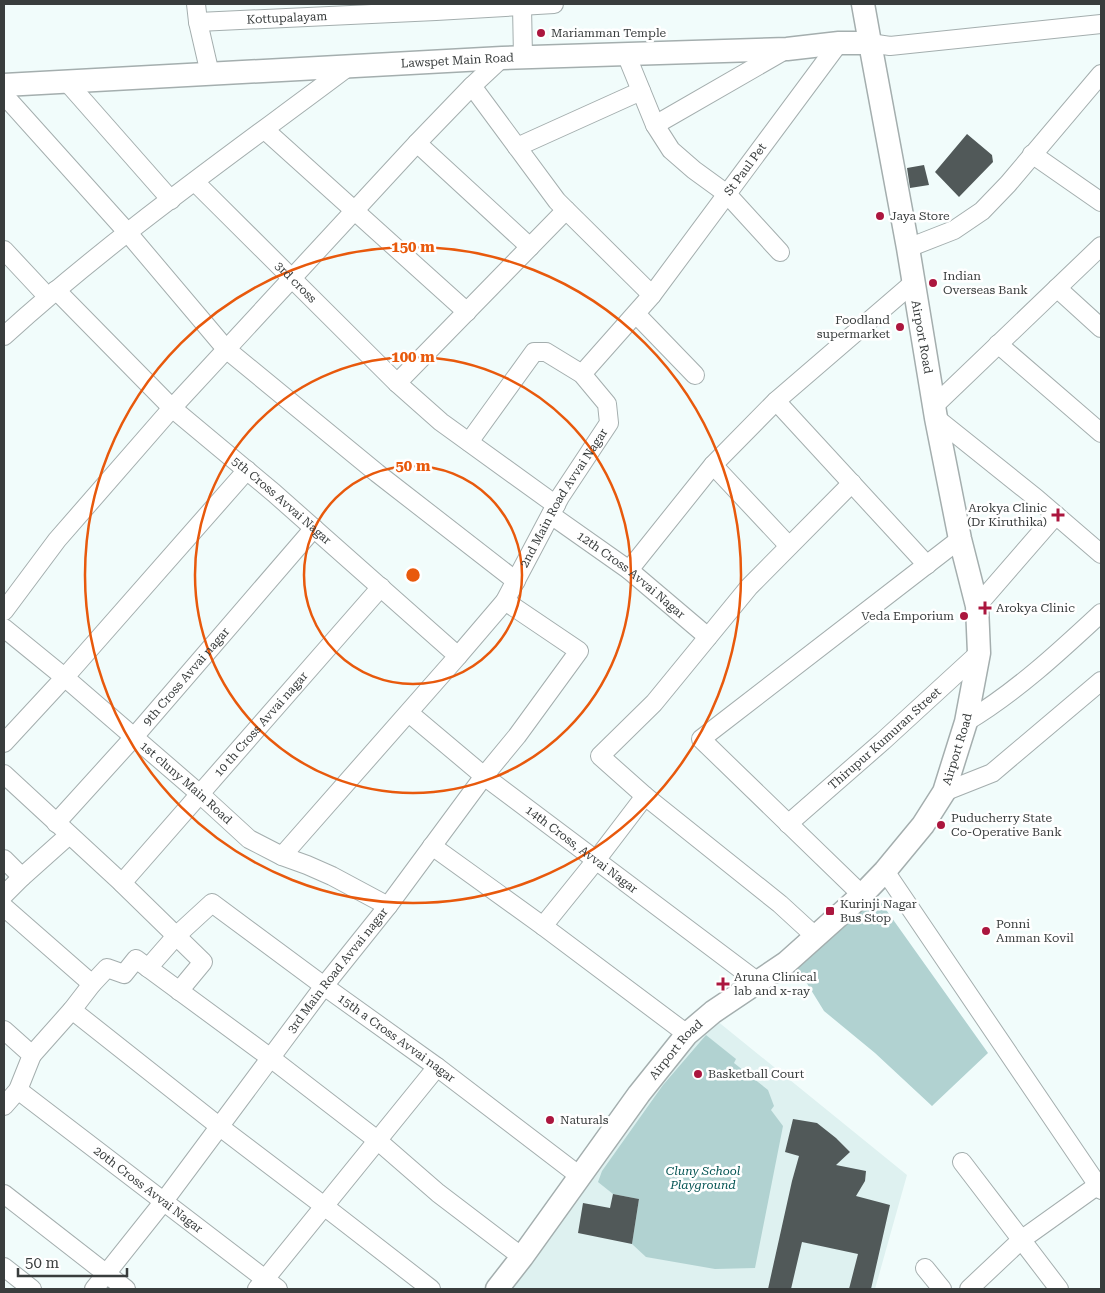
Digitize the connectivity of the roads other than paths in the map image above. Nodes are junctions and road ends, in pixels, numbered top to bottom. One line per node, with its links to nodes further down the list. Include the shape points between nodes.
1 (196, 4): 5 (street)
2 (554, 4): 4 (street, Kottupalayam)
3 (863, 4): 8 (street)
4 (522, 6): 5 (street, Kottupalayam); 11 (street)
5 (198, 22): 13 (street)
6 (1101, 24): 8 (street, via 890,46)
7 (839, 43): 8 (street, Lawspet Main Road); 9 (street, Lawspet Main Road); 26 (street, St Paul Pet)
8 (870, 43): 34 (street, Airport Road)
9 (787, 49): 10 (street, Lawspet Main Road); 20 (street)
10 (626, 54): 11 (street, Lawspet Main Road); 18 (street)
11 (513, 58): 12 (street, Lawspet Main Road); 17 (street)
12 (348, 67): 13 (street, Lawspet Main Road); 21 (street)
13 (210, 74): 15 (street, Lawspet Main Road)
14 (1101, 74): 24 (street)
15 (67, 82): 16 (street, Lawspet Main Road); 27 (street)
16 (4, 85)
17 (472, 86): 22 (street); 23 (street)
18 (641, 90): 20 (street); 23 (street)
19 (4, 95): 31 (street)
20 (656, 125): 26 (street, via 672,150)
21 (265, 130): 25 (street); 29 (street)
22 (417, 143): 29 (street); 33 (street)
23 (517, 147): 30 (street)
24 (1032, 154): 28 (street); 34 (street, via 982,211 954,230)
25 (195, 182): 27 (street); 37 (street, 3rd cross)
26 (727, 194): 36 (street); 41 (street, St Paul Pet)
27 (171, 200): 31 (street)
28 (1101, 202)
29 (354, 210): 37 (street); 42 (street)
30 (566, 210): 33 (street); 41 (street)
31 (128, 233): 40 (street); 47 (street)
32 (1101, 246): 39 (street)
33 (530, 247): 42 (street)
34 (908, 248): 38 (street, Airport Road)
35 (4, 250): 40 (street, 5th Cross Avvai Nagar)
36 (780, 252)
37 (291, 278): 47 (street); 50 (street, 3rd cross)
38 (913, 283): 51 (street); 53 (street, Airport Road)
39 (1057, 288): 44 (street); 46 (street)
40 (51, 293): 45 (street); 52 (street, 5th Cross Avvai Nagar)
41 (652, 295): 43 (street, St Paul Pet)
42 (466, 312): 50 (street)
43 (636, 314): 48 (street, St Paul Pet); 49 (street)
44 (1101, 328)
45 (4, 336)
46 (998, 344): 53 (street); 54 (street)
47 (226, 350): 52 (street); 67 (street)
48 (582, 374): 55 (street, 2nd Main Road Avvai Nagar, via 546,352 534,352); 59 (street, 2nd Main Road Avvai Nagar, via 608,404 609,423)
49 (695, 375)
50 (397, 384): 55 (street, 3rd cross)
51 (776, 401): 56 (street); 58 (street)
52 (172, 408): 57 (street, 5th Cross Avvai Nagar); 71 (street, via 57,540)
53 (935, 412): 60 (street); 62 (street, Airport Road)
54 (1101, 433)
55 (468, 442): 59 (street, 12th Cross Avvai Nagar)
56 (713, 465): 63 (street); 66 (street)
57 (247, 470): 61 (street, 5th Cross Avvai Nagar); 77 (street)
58 (852, 483): 63 (street); 65 (street)
59 (554, 510): 66 (street, 12th Cross Avvai Nagar); 67 (street, 2nd Main Road Avvai Nagar)
60 (1056, 516): 64 (street); 70 (street)
61 (314, 528): 68 (street, 5th Cross Avvai Nagar); 81 (street, 9th Cross Avvai nagar)
62 (960, 540): 65 (street); 70 (street, Airport Road)
63 (789, 546): 74 (street, via 749,587)
64 (1101, 554)
65 (927, 565): 89 (street, via 701,739)
66 (629, 570): 74 (street, 12th Cross Avvai Nagar)
67 (516, 581): 69 (street, 2nd Main Road Avvai Nagar)
68 (381, 587): 76 (street, 5th Cross Avvai Nagar); 86 (street, 10 th Cross Avvai nagar)
69 (505, 601): 76 (street, 2nd Main Road Avvai Nagar); 84 (street, 3rd Main Road Avvai nagar, via 579,651)
70 (977, 606): 75 (street, Airport Road)
71 (4, 611)
72 (1101, 613): 80 (street, via 1024,681)
73 (4, 628): 77 (street, 1st cluny Main Road)
74 (708, 637): 87 (street, via 654,703 600,756)
75 (979, 653): 80 (street, Airport Road); 89 (street, Thirupur Kumuran Street)
76 (458, 656): 79 (street)
77 (65, 677): 81 (street, 1st cluny Main Road); 82 (street)
78 (1101, 681): 85 (street, via 992,773)
79 (408, 713): 84 (street, 14th Cross, Avvai Nagar); 92 (street)
80 (966, 722): 85 (street, Airport Road)
81 (134, 736): 86 (street, 1st cluny Main Road); 88 (street, 9th Cross Avvai nagar)
82 (4, 743)
83 (4, 774): 88 (street)
84 (484, 776): 91 (street, 3rd Main Road Avvai nagar); 94 (street, 14th Cross, Avvai Nagar)
85 (944, 792): 95 (street, Airport Road, via 924,825)
86 (201, 795): 92 (street, 1st cluny Main Road, via 249,840); 97 (street, 10 th Cross Avvai nagar)
87 (646, 796): 94 (street); 104 (street)
88 (56, 823): 90 (street)
89 (788, 824): 99 (street)
90 (69, 835): 96 (street); 97 (street)
91 (432, 846): 100 (street, 3rd Main Road Avvai nagar); 102 (street)
92 (282, 856): 100 (street, 1st cluny Main Road, via 332,876)
93 (4, 859): 96 (street)
94 (597, 859): 102 (street); 106 (street, 14th Cross, Avvai Nagar)
95 (885, 871): 99 (street, Airport Road); 122 (street)
96 (22, 877): 98 (street)
97 (122, 883): 103 (street)
98 (4, 895)
99 (862, 895): 104 (street, Airport Road)
100 (388, 906): 108 (street, 3rd Main Road Avvai nagar)
101 (4, 907): 107 (street)
102 (543, 926): 112 (street)
103 (176, 936): 105 (street, 15th a Cross Avvai nagar); 108 (street, 15th a Cross Avvai nagar, via 212,903); 109 (street, via 203,962)
104 (816, 937): 106 (street, Airport Road)
105 (148, 968): 107 (street, via 136,959 124,974 107,968); 109 (street)
106 (758, 982): 112 (street, Airport Road)
107 (92, 984): 110 (street)
108 (324, 986): 114 (street, 3rd Main Road Avvai nagar); 115 (street, 15th a Cross Avvai nagar)
109 (179, 992): 114 (street)
110 (72, 1010): 113 (street); 118 (street)
111 (4, 1030): 113 (street)
112 (687, 1034): 121 (street, Airport Road, via 639,1094)
113 (32, 1055): 116 (street)
114 (272, 1059): 118 (street, 3rd Main Road Avvai nagar); 119 (street)
115 (438, 1067): 119 (street); 121 (street, 15th a Cross Avvai nagar)
116 (18, 1090): 117 (street); 124 (street, 20th Cross Avvai Nagar)
117 (4, 1106)
118 (220, 1127): 124 (street, 3rd Main Road Avvai nagar); 125 (street)
119 (377, 1140): 125 (street); 127 (street, via 438,1194)
120 (962, 1162): 126 (street)
121 (581, 1177): 127 (street, Airport Road)
122 (1100, 1187): 126 (street)
123 (4, 1194): 130 (street)
124 (164, 1201): 130 (street, 3rd Main Road Avvai nagar); 131 (street, 20th Cross Avvai Nagar)
125 (324, 1206): 131 (street); 135 (street)
126 (1022, 1240): 138 (street); 139 (street)
127 (522, 1257): 136 (street, Airport Road)
128 (4, 1267): 132 (street)
129 (926, 1268): 137 (street)
130 (106, 1273): 133 (street, 3rd Main Road Avvai nagar); 134 (street)
131 (267, 1286)
132 (32, 1289)
133 (94, 1289)
134 (126, 1289)
135 (430, 1289)
136 (497, 1289)
137 (942, 1289)
138 (970, 1289)
139 (1059, 1289)

